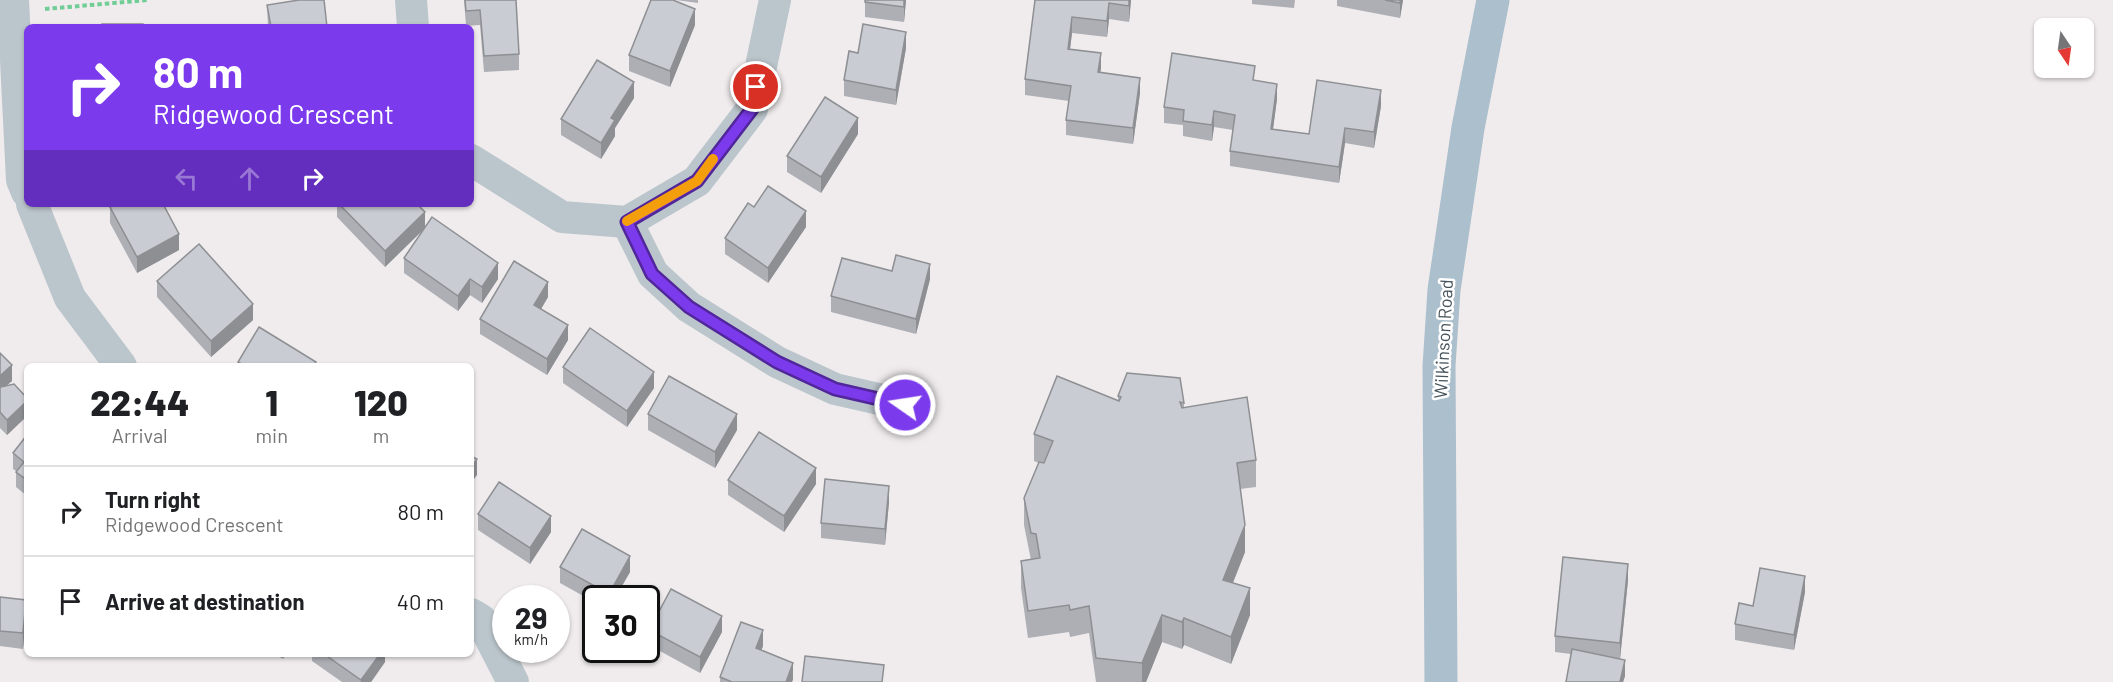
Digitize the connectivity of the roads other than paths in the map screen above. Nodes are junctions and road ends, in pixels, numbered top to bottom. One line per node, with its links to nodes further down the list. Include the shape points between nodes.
1 (411, 0): 6 (street)
2 (775, 0): 11 (street, via 752,109 697,181)
3 (1493, 0): 16 (main road, Wilkinson Road, via 1468,128 1444,290 1439,366)
4 (25, 5): 5 (street)
5 (25, 24)
6 (412, 24)
7 (24, 63): 9 (street)
8 (474, 162): 11 (street, via 562,217)
9 (24, 185)
10 (33, 207): 12 (street, via 70,298)
11 (627, 222): 13 (street, via 652,274 689,307 777,362 835,389)
12 (119, 363)
13 (905, 405)
14 (474, 616): 15 (street, via 481,620)
15 (513, 682)
16 (1441, 682)

